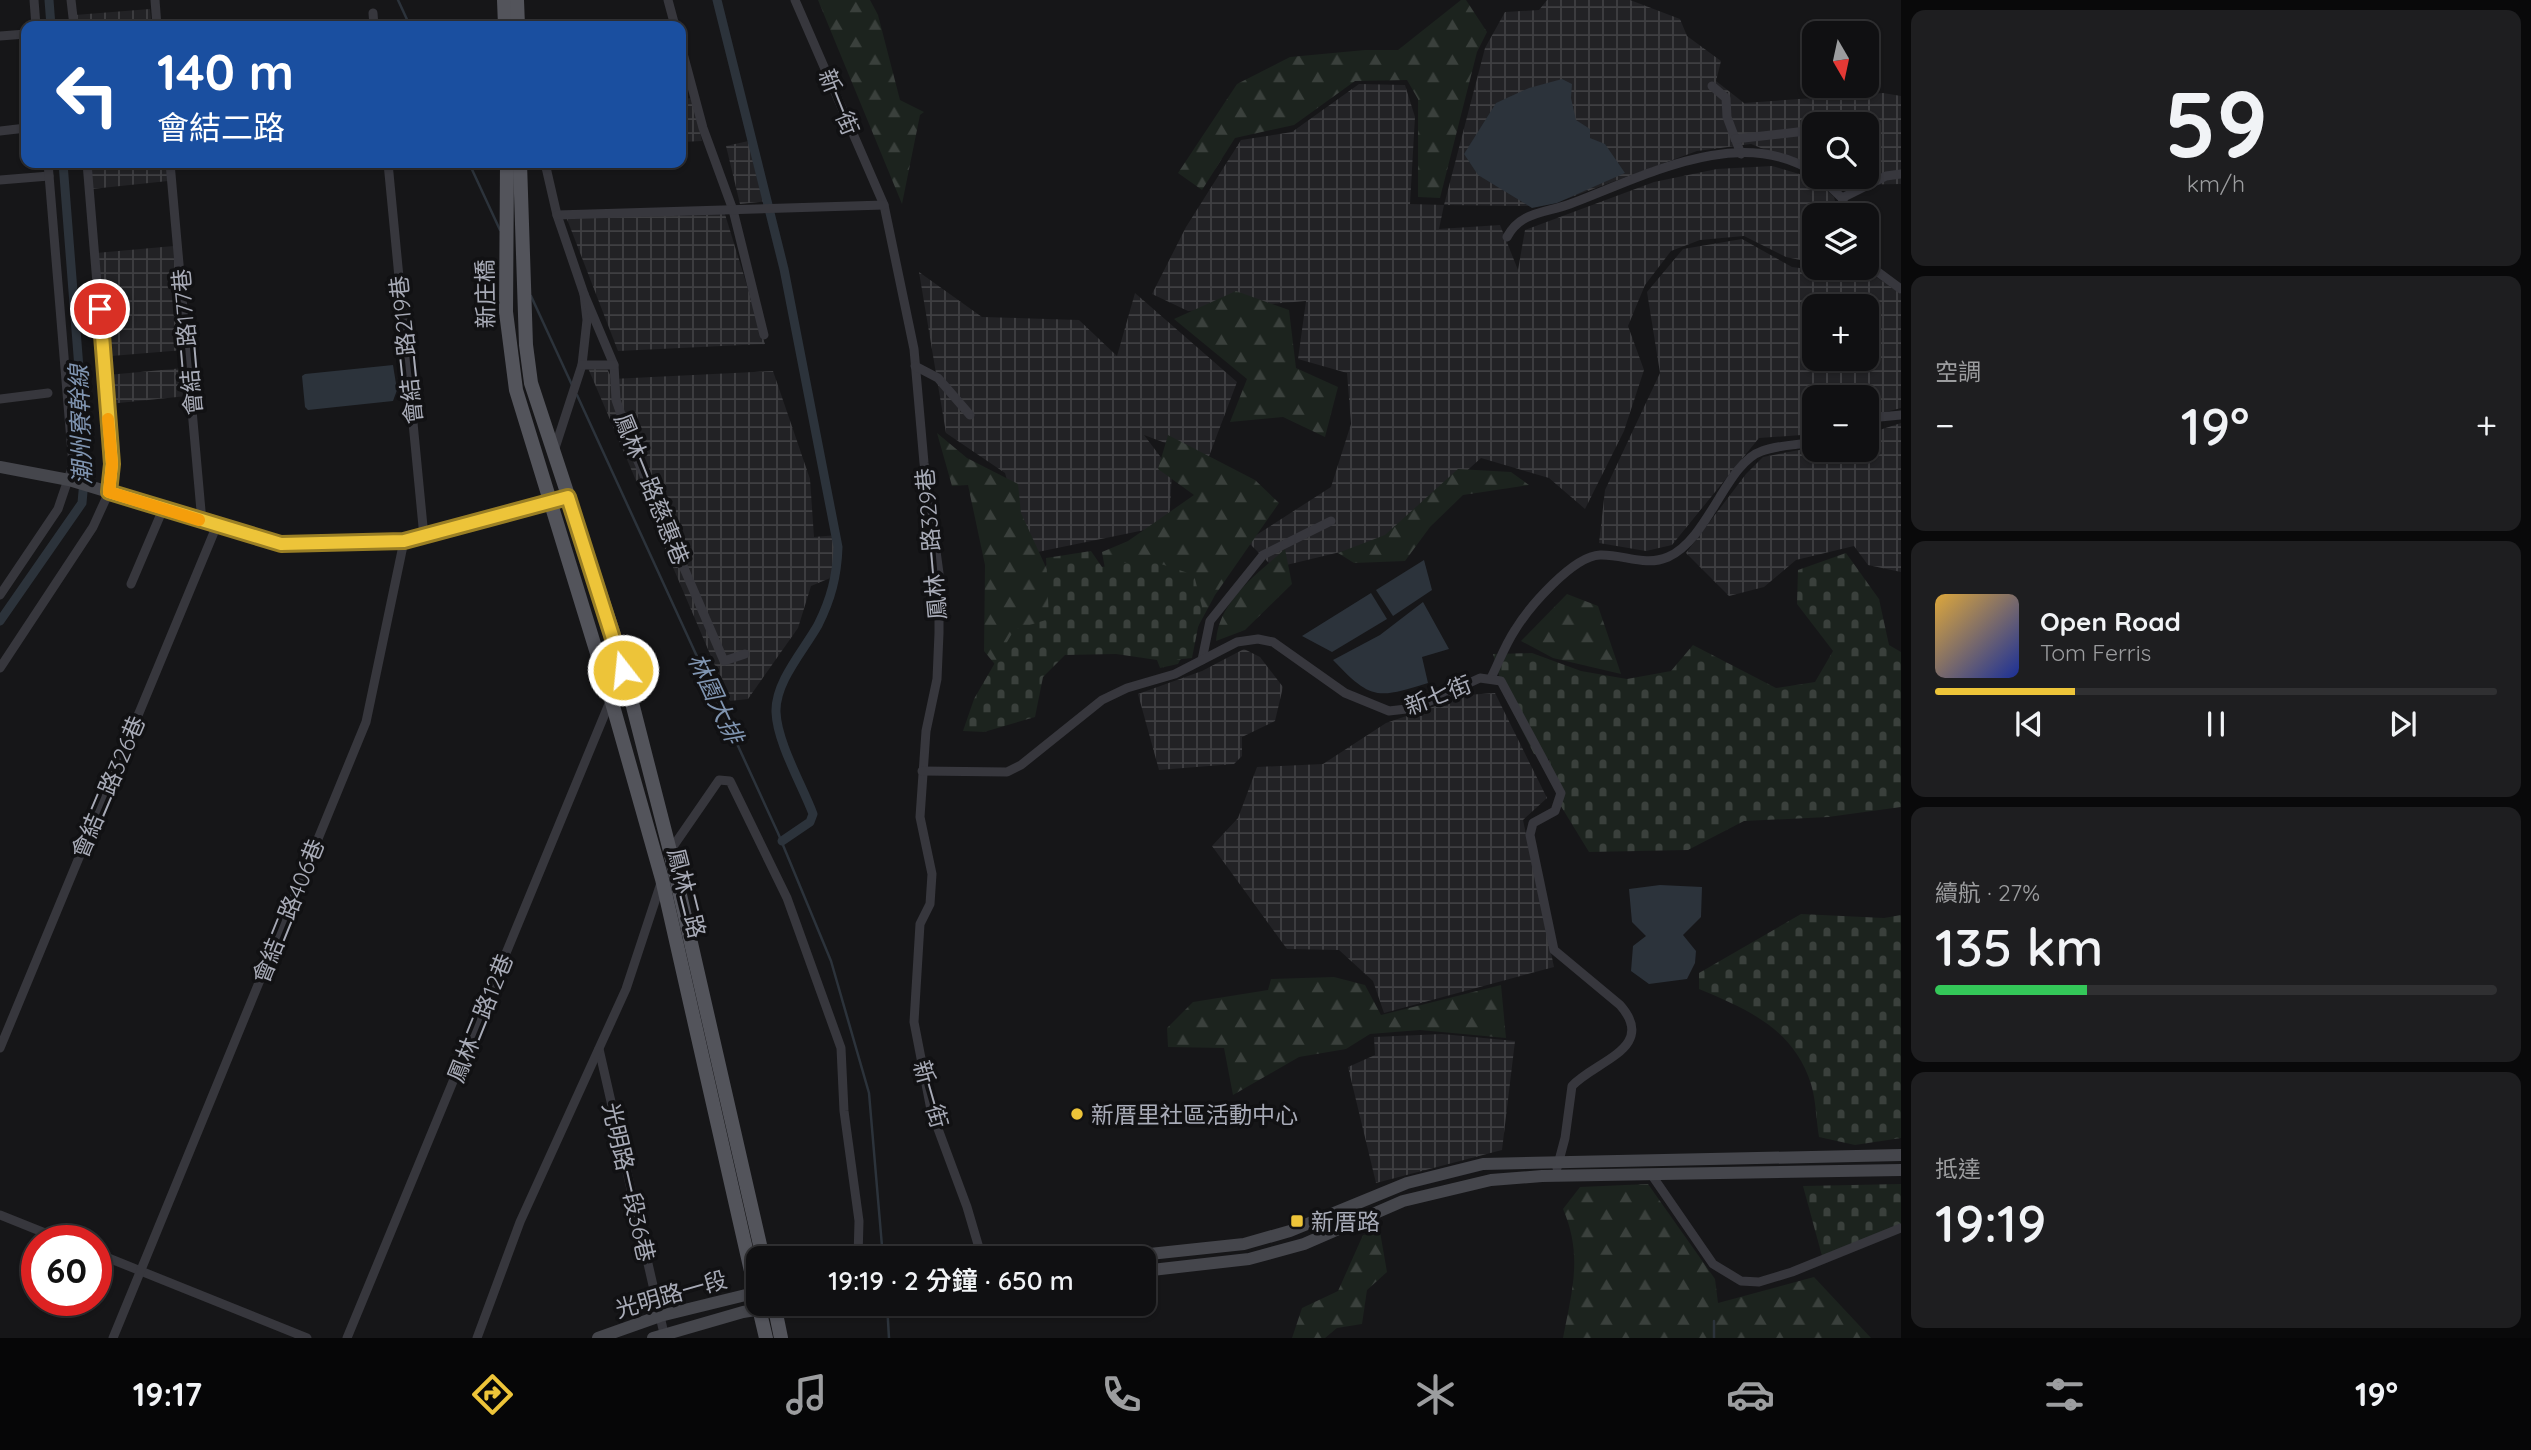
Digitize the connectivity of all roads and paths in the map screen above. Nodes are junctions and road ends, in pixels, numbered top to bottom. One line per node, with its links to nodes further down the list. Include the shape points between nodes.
1 (34, 0): 9 (street)
2 (71, 0): 10 (street)
3 (155, 0): 11 (street)
4 (505, 0): 13 (main road)
5 (517, 0): 14 (main road)
6 (668, 0): 15 (street)
7 (796, 0): 39 (street, 新一街)
8 (373, 13): 12 (street)
9 (36, 21)
10 (73, 21)
11 (157, 21)
12 (374, 21)
13 (505, 21)
14 (518, 21)
15 (674, 21)
16 (21, 34): 17 (street)
17 (0, 36)
18 (686, 65): 40 (street)
19 (1712, 86): 23 (street, via 1726,98)
20 (21, 129): 21 (street)
21 (0, 131)
22 (1802, 131): 23 (street)
23 (1735, 139): 24 (street)
24 (1741, 154): 32 (street, via 1759,153); 42 (street, via 1710,155 1652,171 1567,205 1528,215 1514,224)
25 (48, 168): 34 (street)
26 (87, 168): 59 (street, via 112,464)
27 (170, 168): 64 (street, 會結二路177巷)
28 (388, 168): 66 (street, 會結二路219巷)
29 (507, 168): 61 (main road, 新庄橋, via 509,350)
30 (520, 168): 56 (main road, 新庄橋, via 526,345 531,383)
31 (546, 168): 41 (street)
32 (1802, 168)
33 (1901, 174): 37 (street, via 1886,176)
34 (49, 176): 35 (street); 58 (street, via 74,465)
35 (0, 180)
36 (1833, 189): 37 (street)
37 (1842, 198): 38 (street)
38 (1844, 203)
39 (884, 205): 40 (street); 49 (street, 鳳林一路329巷)
40 (733, 210): 41 (street); 46 (street)
41 (557, 215): 45 (street)
42 (1507, 237)
43 (1879, 273): 44 (street)
44 (1901, 289)
45 (584, 294): 47 (street, via 587,320); 48 (street, 鳳林一路慈惠巷)
46 (764, 335)
47 (582, 365): 48 (street); 56 (street)
48 (614, 365): 70 (street, 鳳林一路慈惠巷, via 616,400 634,452 724,661)
49 (915, 366): 52 (street, via 938,378); 75 (street, 鳳林一路329巷, via 939,573 937,679)
50 (48, 393): 51 (street)
51 (0, 399)
52 (970, 415)
53 (1901, 415): 54 (street)
54 (1879, 418)
55 (1802, 444): 73 (street, via 1760,451 1741,468 1690,541 1668,557 1646,561 1589,555 1570,568 1514,631)
56 (554, 452): 60 (main road, 鳳林二路)
57 (0, 467): 58 (street)
58 (71, 481): 59 (street); 69 (street, via 58,509)
59 (107, 491): 62 (street); 72 (street, via 93,527)
60 (568, 497): 61 (street); 76 (main road, 鳳林二路, via 617,644)
61 (549, 502): 66 (street); 74 (main road, 鳳林二路)
62 (163, 509): 64 (street); 68 (street)
63 (1331, 521): 71 (street, via 1263,555 1210,621)
64 (202, 522): 65 (street)
65 (217, 525): 67 (street, via 281,544); 79 (street, 會結二路326巷)
66 (424, 537): 67 (street)
67 (404, 541): 97 (street, 會結二路406巷, via 366,722)
68 (131, 584)
69 (0, 595)
70 (745, 654)
71 (1202, 660): 73 (street, 新七街, via 1237,642 1273,642 1345,693 1389,711 1415,708 1480,678); 75 (street, 新七街, via 1102,700 1007,772)
72 (0, 668)
73 (1491, 678): 83 (street, 新七街, via 1507,689 1560,787 1561,801 1555,811 1533,823 1530,835 1550,941 1562,957 1620,1005 1632,1031 1625,1049 1572,1086)
74 (611, 699): 77 (main road, 鳳林二路); 107 (street, 鳳林二路12巷)
75 (922, 771): 78 (street, 鳳林一路329巷, via 920,817 932,874 930,904)
76 (670, 851): 92 (main road, 鳳林二路); 93 (street, via 719,780 730,781 787,898 841,1048)
77 (662, 879): 80 (street, via 626,989); 91 (main road, 鳳林二路)
78 (920, 923): 94 (street, 新一街, via 914,1022 922,1072)
79 (0, 1048)
80 (598, 1049): 101 (street, 光明路一段36巷); 108 (street, via 520,1222)
81 (1901, 1155): 82 (street)
82 (1623, 1160): 83 (street); 87 (street)
83 (1557, 1161): 86 (street, 新七街); 95 (street, via 1483,1164 1407,1183 1290,1231 1244,1244)
84 (1901, 1170): 85 (street)
85 (1651, 1174): 87 (street); 90 (street, via 1713,1264 1741,1281 1759,1282 1792,1272)
86 (1556, 1175): 87 (street); 98 (street, via 1491,1180 1403,1201 1304,1244 1249,1259)
87 (1622, 1175)
88 (0, 1215): 89 (street)
89 (25, 1225)
90 (1901, 1228)
91 (749, 1246)
92 (760, 1246)
93 (858, 1246)
94 (978, 1246)
95 (1156, 1253)
96 (112, 1259): 97 (street)
97 (140, 1270): 105 (street, 會結二路406巷); 106 (street)
98 (1156, 1270)
99 (746, 1303): 101 (street, 光明路一段)
100 (746, 1307): 104 (street, 光明路一段)
101 (660, 1316): 104 (street, 光明路一段36巷); 109 (street, 光明路一段)
102 (764, 1316): 110 (main road, 鳳林二路)
103 (770, 1316): 111 (main road, 鳳林二路)
104 (661, 1337)
105 (113, 1338)
106 (307, 1338)
107 (347, 1338)
108 (477, 1338)
109 (598, 1338)
110 (766, 1338)
111 (781, 1338)

